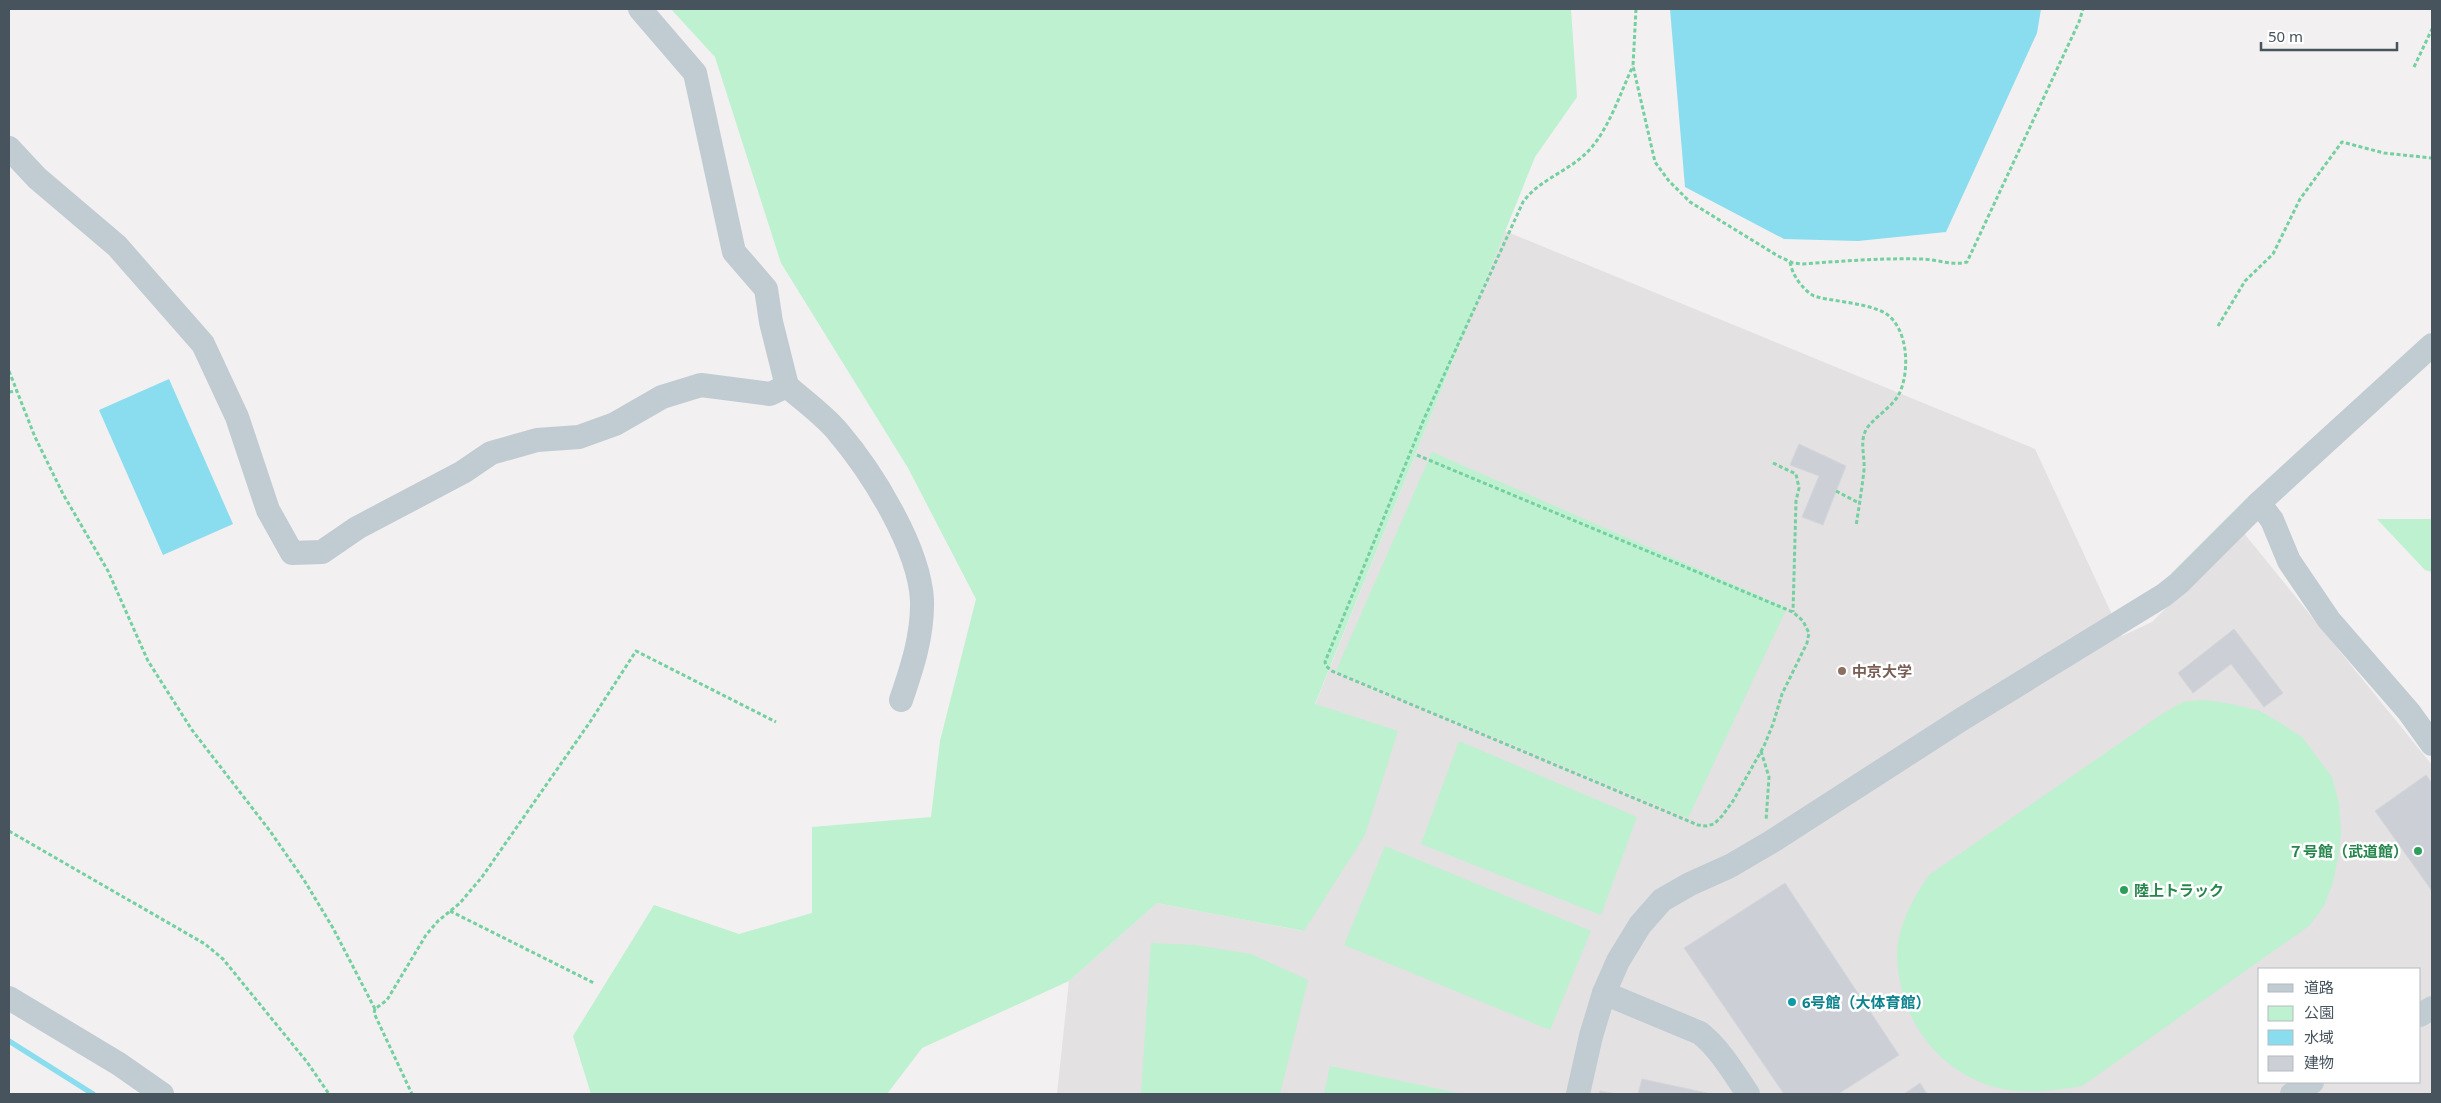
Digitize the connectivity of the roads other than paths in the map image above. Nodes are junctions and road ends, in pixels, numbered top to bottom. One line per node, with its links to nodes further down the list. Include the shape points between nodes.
1 (640, 9): 4 (street, via 695,73 734,252 766,289)
2 (9, 148): 4 (street, via 37,178 117,246 203,344 237,417 268,510 292,553 322,552 357,528 463,472 491,453 537,440 580,437 615,424 662,397 701,385 770,394)
3 (2432, 345): 5 (street)
4 (787, 386): 6 (street, via 838,432 896,519 917,567 922,601 917,653)
5 (2259, 503): 7 (street, via 2272,520 2289,561 2329,620 2409,712); 8 (street, via 2179,583 2149,606 2007,691 1771,842 1662,900 1640,925 1618,961)
6 (901, 700)
7 (2432, 744)
8 (1604, 993): 14 (street); 15 (street, via 1700,1033 1722,1056)
9 (9, 998): 13 (street, via 119,1064)
10 (2432, 1008): 11 (street)
11 (2421, 1014)
12 (2310, 1083): 16 (street)
13 (162, 1094)
14 (1578, 1094)
15 (1748, 1094)
16 (2292, 1094)

